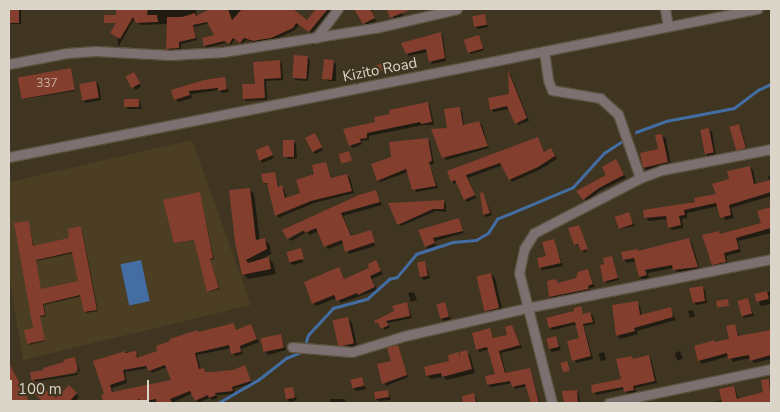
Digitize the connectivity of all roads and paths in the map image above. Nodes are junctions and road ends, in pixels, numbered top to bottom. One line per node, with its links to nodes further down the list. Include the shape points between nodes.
1 (338, 9): 6 (street)
2 (457, 9): 6 (street)
3 (665, 9): 5 (street)
4 (757, 9): 5 (street, Kizito Road)
5 (668, 26): 7 (street, Kizito Road)
6 (316, 38): 8 (street, via 223,52 170,55 96,51)
7 (544, 51): 10 (street, Kizito Road); 11 (street, via 552,90 600,98 618,114)
8 (9, 64)
9 (771, 149): 11 (street, via 662,170)
10 (9, 157)
11 (640, 178): 13 (street, via 534,234 524,249 519,273)
12 (771, 259): 13 (street)
13 (526, 308): 14 (street, via 404,336 352,352); 16 (street)
14 (292, 347)
15 (771, 370): 17 (street)
16 (552, 403)
17 (609, 403)

